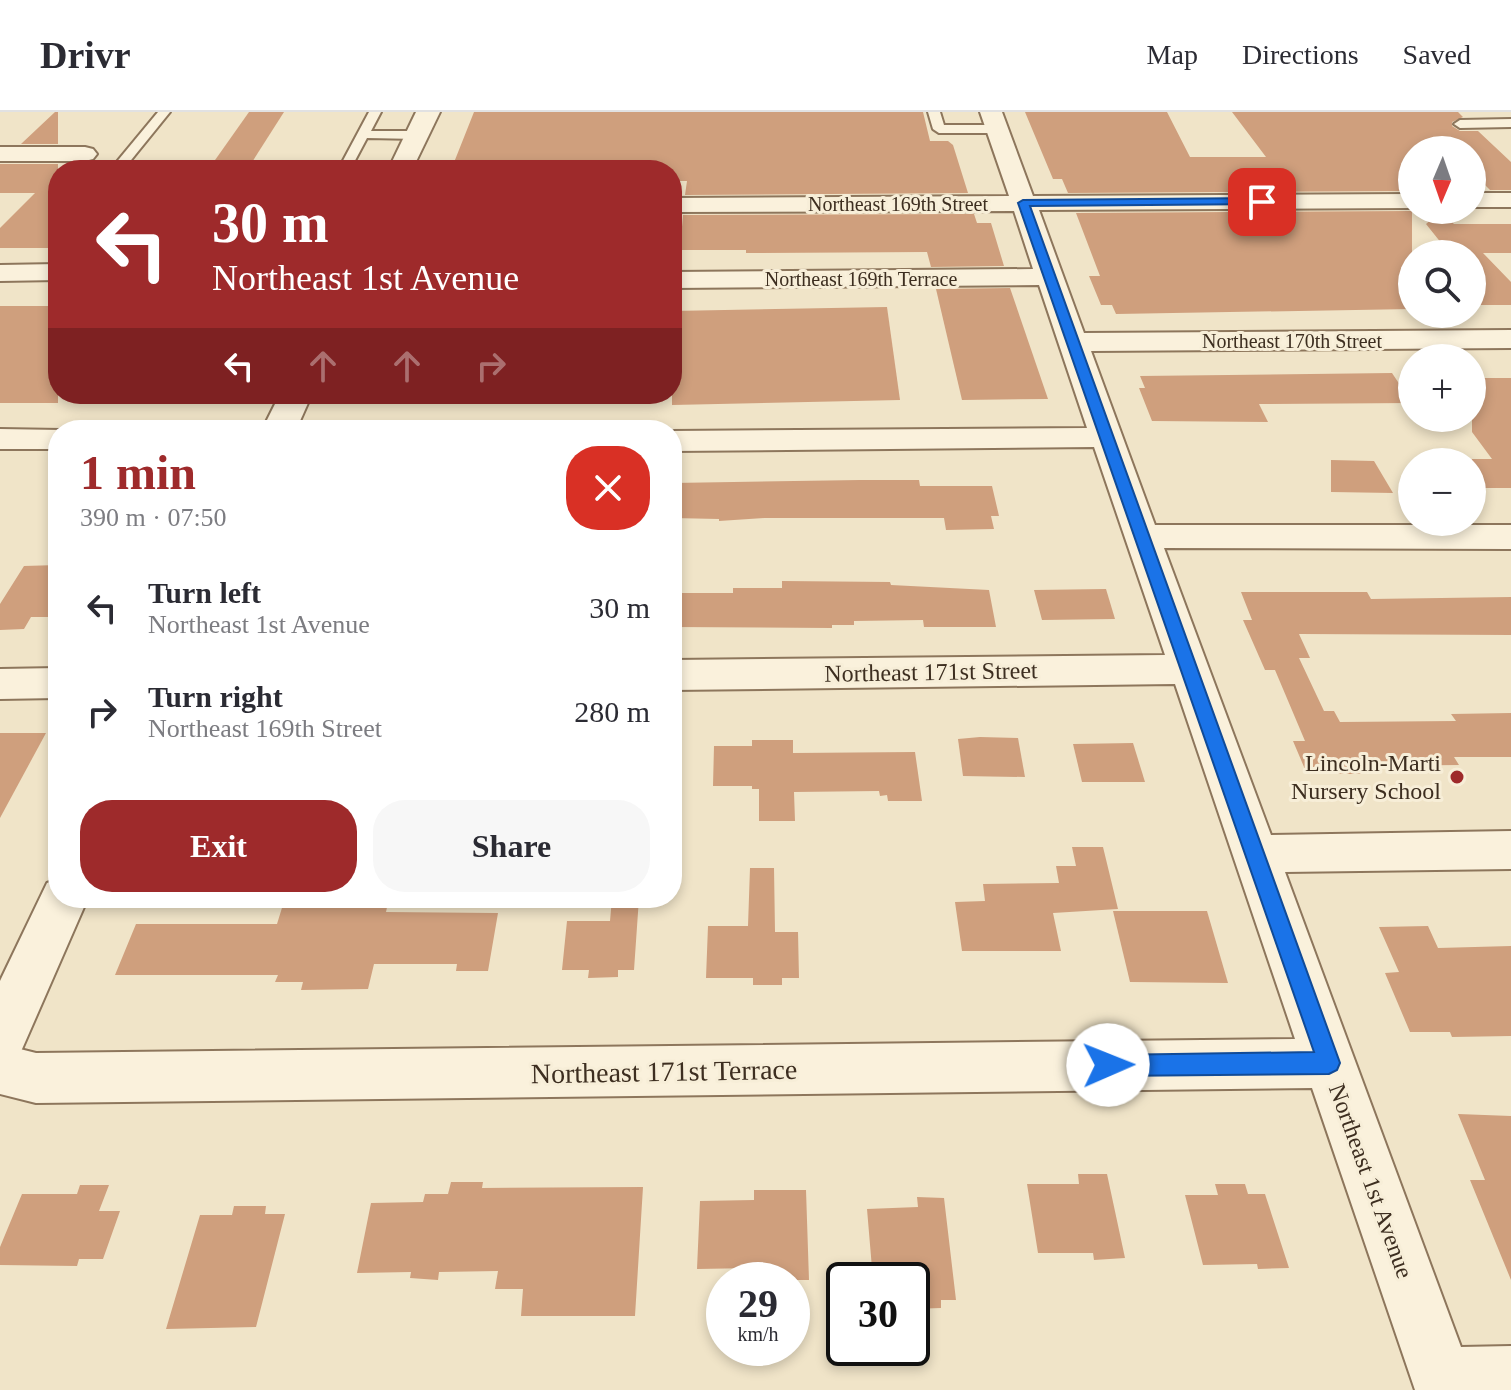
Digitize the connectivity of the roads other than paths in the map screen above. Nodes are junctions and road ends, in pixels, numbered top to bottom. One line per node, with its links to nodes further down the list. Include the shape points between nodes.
1 (164, 112): 12 (lane)
2 (375, 112): 8 (lane)
3 (428, 112): 9 (street)
4 (934, 112): 5 (lane, via 939,129)
5 (994, 120): 18 (street, Northeast 1st Avenue)
6 (1511, 123): 7 (lane)
7 (1460, 124)
8 (363, 134): 9 (lane); 13 (lane)
9 (417, 135): 14 (street)
10 (0, 154): 11 (street)
11 (85, 154)
12 (124, 160)
13 (349, 160)
14 (405, 160)
15 (1486, 200): 16 (street)
16 (1511, 200)
17 (1398, 201): 18 (street, Northeast 169th Street)
18 (1023, 203): 19 (street, Northeast 169th Street); 22 (street, Northeast 1st Avenue)
19 (682, 205)
20 (48, 272): 21 (street)
21 (0, 273)
22 (1049, 277): 23 (street, Northeast 169th Terrace); 25 (street, Northeast 1st Avenue)
23 (682, 280)
24 (1511, 339): 25 (street, Northeast 170th Street)
25 (1073, 342): 26 (street, Northeast 1st Avenue)
26 (1107, 437): 29 (street); 30 (street, Northeast 1st Avenue)
27 (0, 439): 28 (street)
28 (48, 439)
29 (682, 441)
30 (1143, 536): 31 (street); 32 (street, Northeast 1st Avenue)
31 (1511, 537)
32 (1191, 669): 33 (street, Northeast 171st Street); 37 (street, Northeast 1st Avenue)
33 (682, 675)
34 (48, 683): 35 (street)
35 (0, 684)
36 (1511, 850): 37 (street)
37 (1256, 854): 40 (street, Northeast 1st Avenue)
38 (59, 908): 39 (street)
39 (0, 1038)
40 (1329, 1063): 41 (street, Northeast 171st Terrace, via 52,1078); 43 (street, Northeast 1st Avenue)
41 (0, 1069)
42 (1511, 1377): 43 (street)
43 (1444, 1384)

